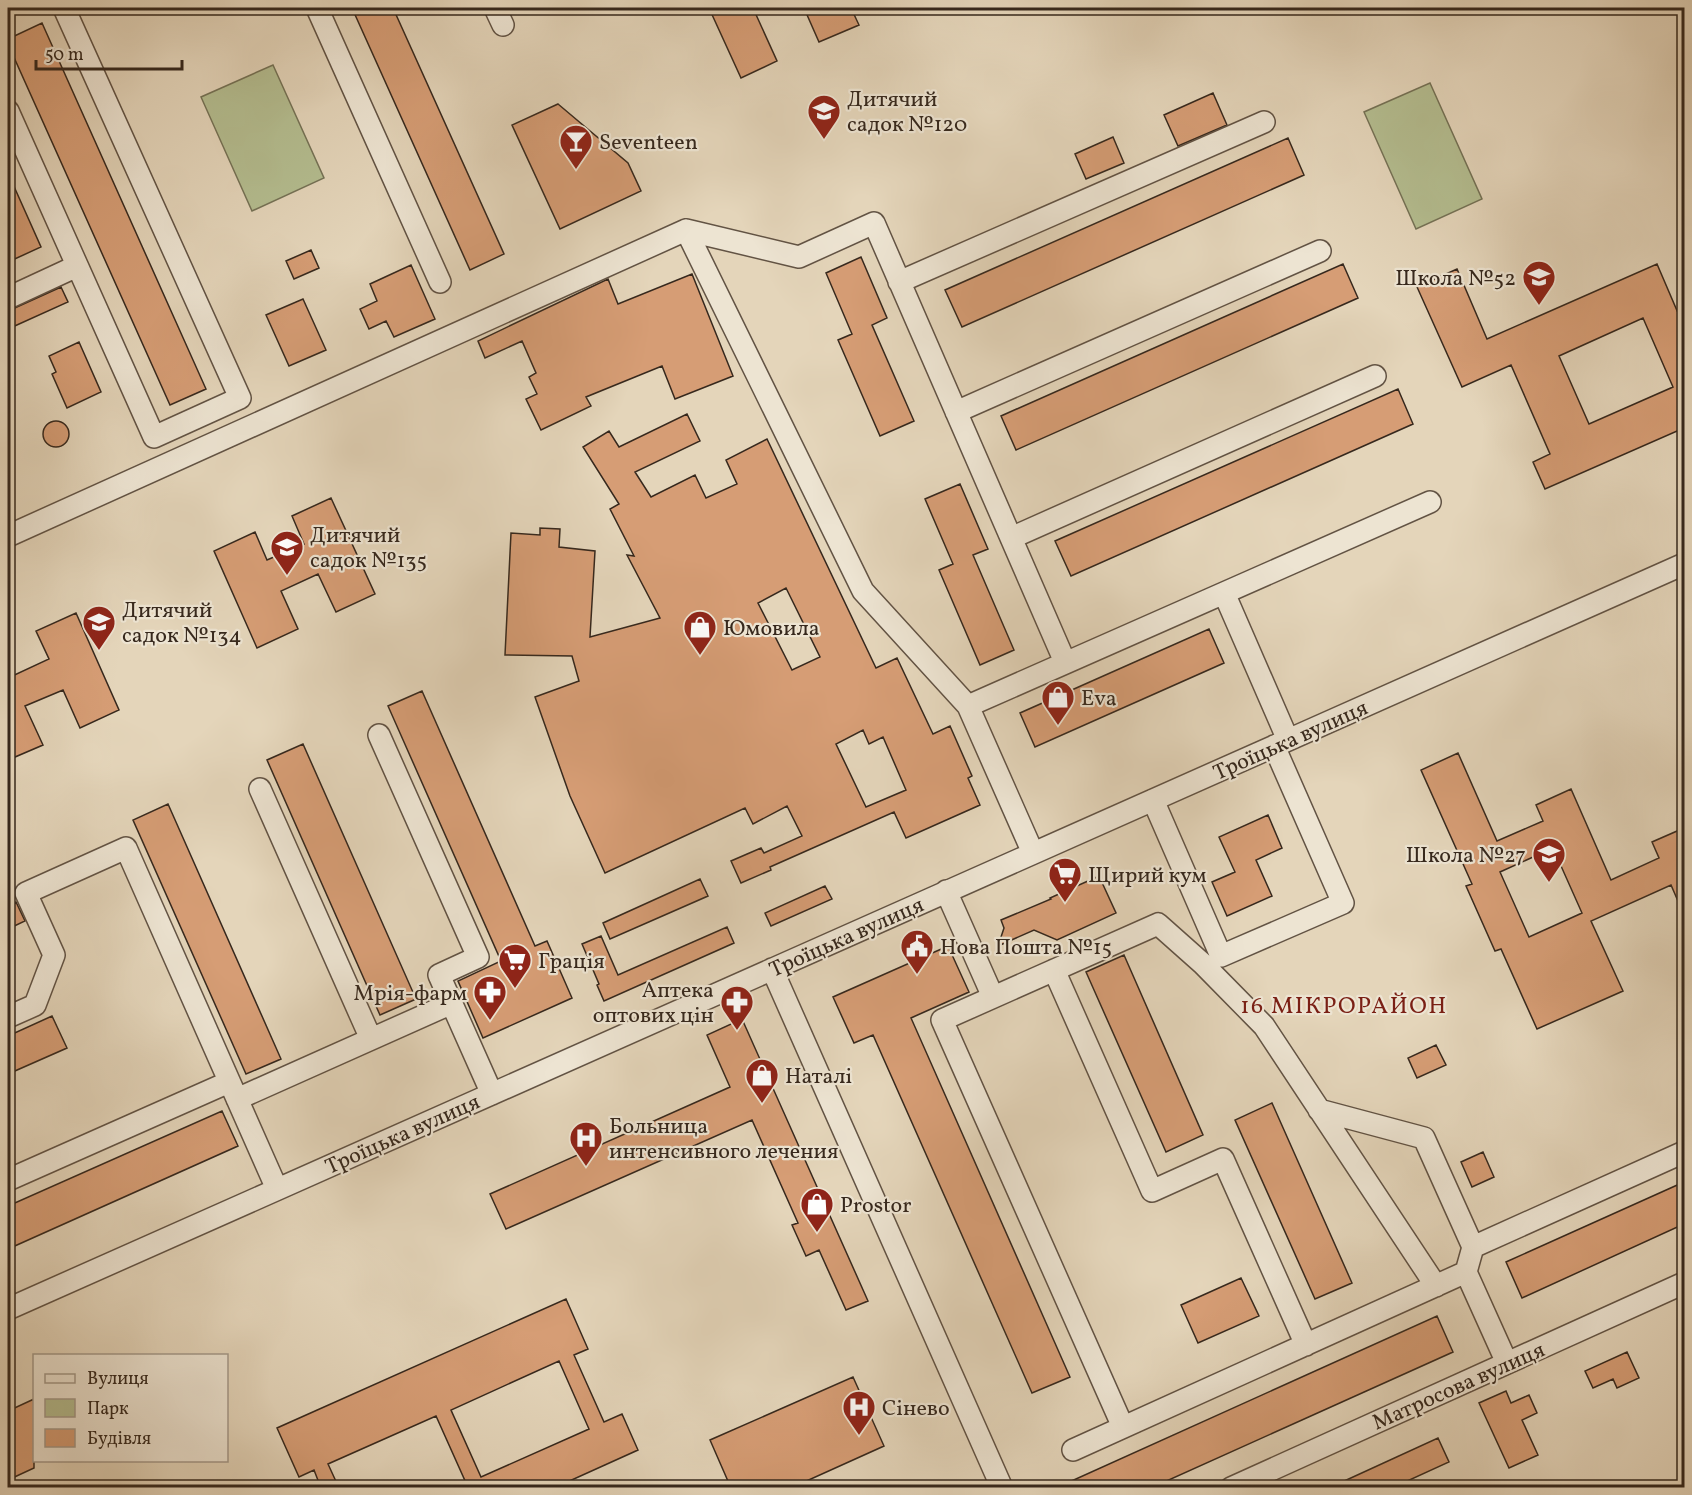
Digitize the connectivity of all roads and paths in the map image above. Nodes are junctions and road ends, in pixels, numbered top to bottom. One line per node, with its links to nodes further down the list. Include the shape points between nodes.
1 (64, 8): 7 (street, via 240,398 154,437)
2 (317, 8): 8 (street)
3 (8, 111): 7 (street)
4 (1264, 122): 9 (street)
5 (686, 230): 9 (street, via 800,257 874,224); 14 (street); 19 (street, via 863,591)
6 (1320, 251): 12 (street)
7 (77, 266): 10 (street)
8 (440, 282)
9 (899, 282): 12 (street)
10 (8, 298)
11 (1375, 376): 15 (street)
12 (956, 412): 15 (street)
13 (1430, 502): 17 (street)
14 (8, 536)
15 (1011, 538): 18 (street)
16 (1684, 564): 21 (street, Троїцька вулиця)
17 (1224, 593): 18 (street); 21 (street)
18 (1065, 662): 19 (street)
19 (968, 706): 24 (street)
20 (379, 735): 29 (street, via 478,957 439,975)
21 (1281, 743): 23 (street, Троїцька вулиця); 23 (street, via 1343,903 1221,956)
22 (260, 789): 31 (street)
23 (1153, 800): 24 (street, Троїцька вулиця)
24 (1033, 853): 25 (street, Троїцька вулиця)
25 (946, 891): 26 (street, Троїцька вулиця); 28 (street)
26 (772, 969): 33 (street, Троїцька вулиця); 47 (street)
27 (1054, 970): 28 (street); 34 (street, via 1158,924 1264,1026); 43 (street, via 1152,1191 1223,1159)
28 (993, 997): 45 (street, via 942,1020)
29 (452, 1003): 31 (street); 33 (street)
30 (8, 1017): 32 (street, via 34,1005 54,955 26,893 126,848)
31 (371, 1039): 32 (street)
32 (233, 1090): 36 (street); 37 (street)
33 (492, 1094): 37 (street, Троїцька вулиця)
34 (1319, 1110): 38 (street, via 1424,1138); 41 (street)
35 (1684, 1152): 38 (street)
36 (8, 1180)
37 (277, 1189): 42 (street, Троїцька вулиця)
38 (1473, 1247): 39 (street)
39 (1466, 1272): 41 (street); 44 (street)
40 (1684, 1283): 44 (street, Матросова вулиця)
41 (1436, 1286): 43 (street)
42 (8, 1309)
43 (1306, 1345): 45 (street)
44 (1507, 1363): 48 (street, Матросова вулиця)
45 (1122, 1427): 46 (street)
46 (1073, 1450)
47 (1002, 1488)
48 (1231, 1488)

